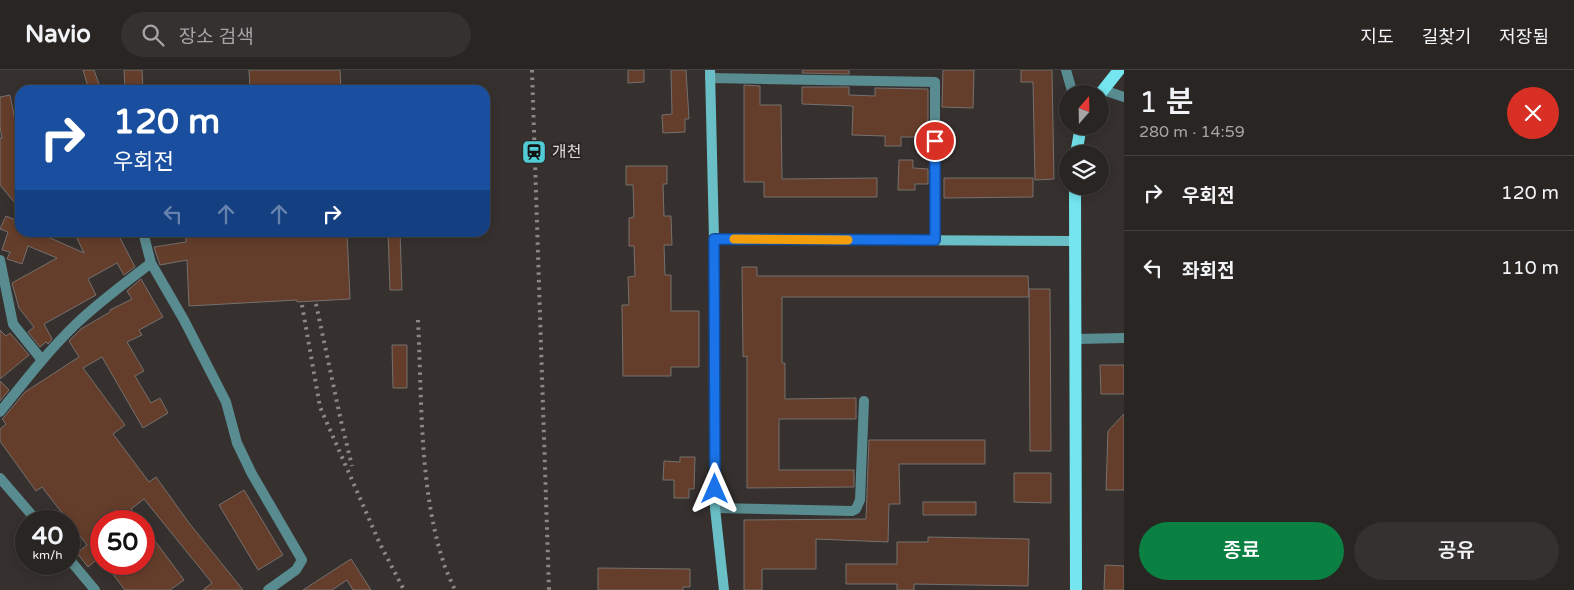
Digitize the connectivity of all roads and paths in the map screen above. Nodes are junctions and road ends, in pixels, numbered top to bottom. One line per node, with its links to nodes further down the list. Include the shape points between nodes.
1 (1066, 70): 4 (street)
2 (1119, 70): 5 (main road)
3 (710, 74): 10 (main road); 11 (street, via 935,82)
4 (1070, 85)
5 (1107, 85)
6 (1109, 94): 7 (street)
7 (1124, 97)
8 (1075, 195): 12 (main road)
9 (145, 237): 14 (street)
10 (714, 239): 11 (main road); 21 (main road)
11 (935, 240): 12 (main road)
12 (1075, 241): 16 (main road)
13 (0, 260): 17 (street, via 13,324)
14 (151, 264): 17 (street, via 76,323); 25 (street, via 226,402 237,443 252,474 302,560 296,570)
15 (1124, 338): 16 (street)
16 (1076, 339): 27 (main road)
17 (42, 360): 19 (street)
18 (864, 401): 21 (street, via 860,500 856,509)
19 (0, 412)
20 (0, 478): 22 (street)
21 (715, 508): 26 (main road)
22 (28, 510)
23 (80, 572): 24 (street)
24 (95, 590)
25 (268, 590)
26 (724, 590)
27 (1076, 590)

